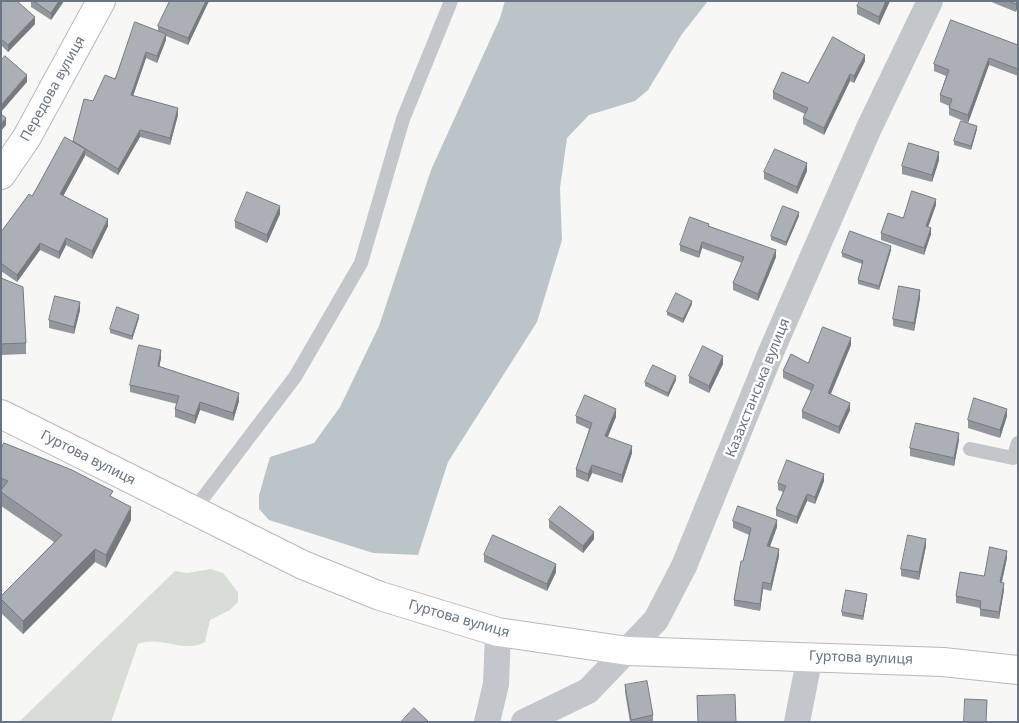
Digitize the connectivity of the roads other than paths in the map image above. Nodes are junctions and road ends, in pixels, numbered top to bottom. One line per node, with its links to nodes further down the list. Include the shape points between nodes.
1 (101, 1): 4 (street, Передова вулиця, via 27,137)
2 (451, 1): 8 (lane, via 403,119 361,263 295,377)
3 (930, 1): 10 (street, Казахстанська вулиця, via 869,128 775,343 684,566 656,620)
4 (1, 175)
5 (1, 414): 8 (street, Гуртова вулиця)
6 (1018, 443): 7 (lane, via 1013,458)
7 (970, 449)
8 (193, 511): 9 (street, Гуртова вулиця, via 303,565 380,596)
9 (498, 632): 10 (street, Гуртова вулиця); 13 (street, via 496,684)
10 (628, 650): 11 (street, Гуртова вулиця); 14 (street, Казахстанська вулиця, via 588,691)
11 (810, 656): 12 (street, Гуртова вулиця, via 943,662); 15 (street)
12 (1018, 670)
13 (487, 722)
14 (524, 722)
15 (797, 722)

